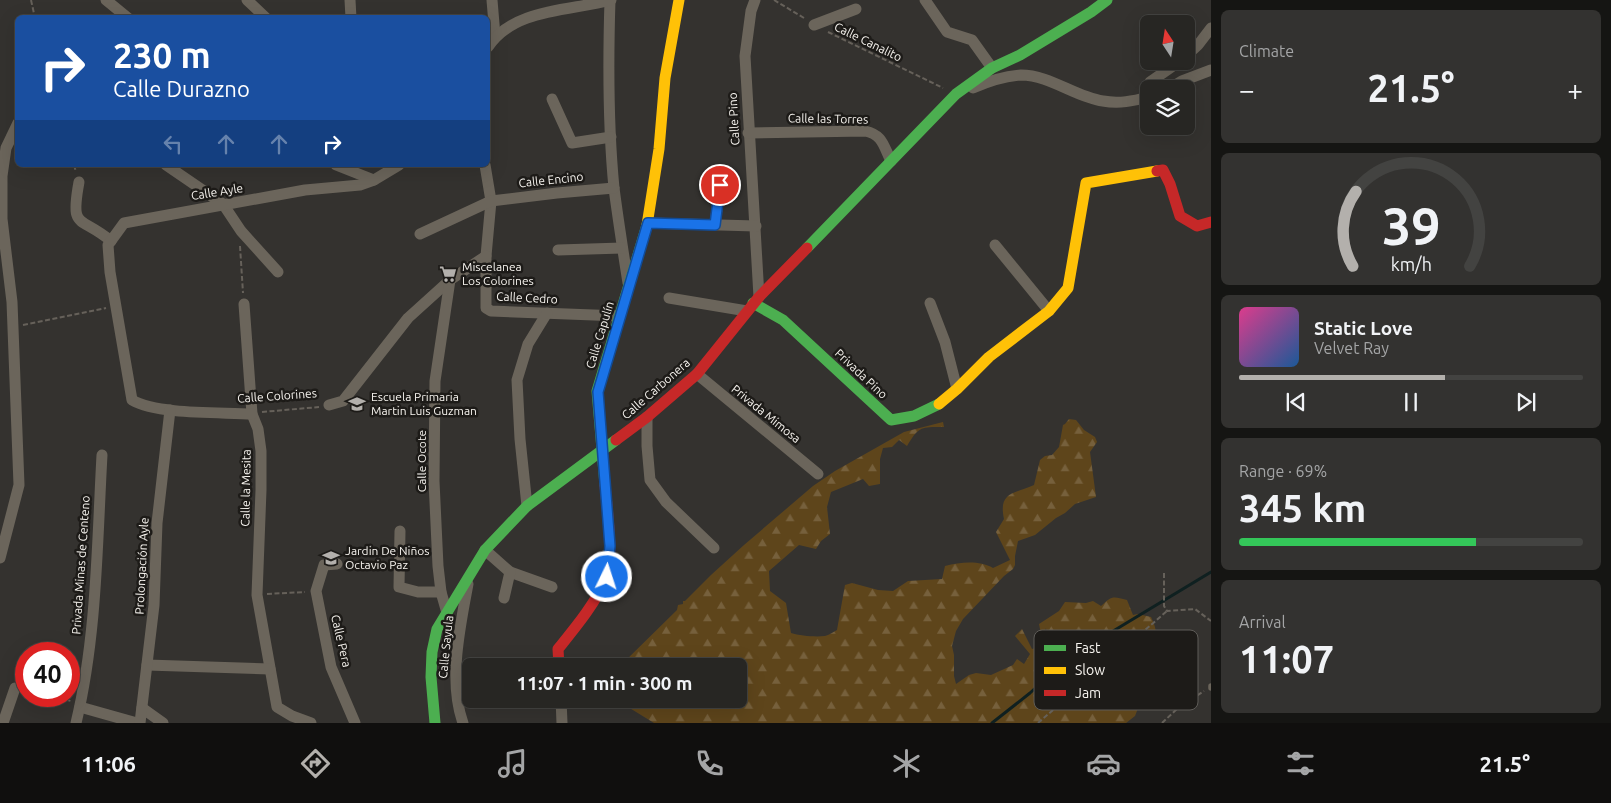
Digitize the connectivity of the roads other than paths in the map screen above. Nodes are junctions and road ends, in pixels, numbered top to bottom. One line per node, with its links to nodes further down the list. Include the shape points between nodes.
1 (106, 0): 11 (street)
2 (246, 0): 12 (street)
3 (350, 0): 13 (street)
4 (492, 0): 16 (street)
5 (611, 0): 16 (street, via 530,16); 29 (street, via 608,60)
6 (680, 0): 42 (street, Calle Capulín, via 665,78)
7 (755, 0): 28 (street, Calle Pino, via 745,56)
8 (925, 0): 19 (street, via 948,32 972,40)
9 (1107, 0): 19 (street, Calle Carbonera, via 1020,55)
10 (856, 9): 14 (street)
11 (124, 15)
12 (263, 15)
13 (351, 15)
14 (814, 25)
15 (1211, 28): 18 (street)
16 (495, 36): 17 (street)
17 (490, 44)
18 (1195, 48)
19 (992, 68): 24 (street, Calle Carbonera)
20 (1167, 70): 22 (street)
21 (1211, 70): 23 (street)
22 (1153, 80)
23 (1185, 80)
24 (956, 94): 26 (street, via 998,78 1023,75 1043,79 1101,101 1125,103); 30 (street, Calle Carbonera)
25 (552, 99): 29 (street, via 572,143)
26 (1140, 100)
27 (15, 129): 74 (street, via 6,148 2,219 12,302 19,485)
28 (748, 132): 30 (street, Calle las Torres, via 865,131 880,138); 44 (street, Calle Pino)
29 (611, 137): 38 (street)
30 (890, 161): 57 (street, Calle Carbonera)
31 (169, 167): 40 (street)
32 (341, 167): 35 (street)
33 (396, 167): 35 (street, Calle Ayle)
34 (485, 167): 39 (street)
35 (374, 180): 40 (street, Calle Ayle, via 360,185)
36 (79, 182): 46 (street, via 77,217 81,223 97,229)
37 (720, 185): 43 (street)
38 (614, 188): 39 (street, Calle Encino); 48 (street)
39 (491, 201): 45 (street, Calle Encino); 50 (street)
40 (223, 204): 46 (street, Calle Ayle, via 124,223); 51 (street, via 241,231)
41 (1211, 222): 58 (street, via 1198,226 1180,216 1163,170 1086,183 1068,288)
42 (648, 223): 43 (street); 53 (street, Calle Capulín)
43 (715, 225): 44 (street)
44 (756, 226): 57 (street, Calle Pino)
45 (420, 234)
46 (111, 241): 64 (street, Calle Colorines, via 108,245 110,272 132,400 141,405)
47 (995, 245): 58 (street)
48 (622, 248): 49 (street); 53 (street)
49 (558, 250)
50 (486, 256): 52 (street, Calle Colorines); 59 (street, Calle Cedro, via 486,308 491,311)
51 (278, 272)
52 (450, 280): 63 (street, Calle Colorines, via 408,318 343,401); 79 (street, Calle Ocote, via 436,381 434,482)
53 (628, 288): 60 (street, Calle Capulín)
54 (669, 298): 57 (street)
55 (930, 302): 62 (street)
56 (244, 304): 65 (street, Calle la Mesita)
57 (753, 304): 61 (street, Calle Carbonera); 62 (street, Privada Pino, via 783,320 891,420 914,416 940,403)
58 (1049, 311): 62 (street, via 989,357)
59 (547, 313): 60 (street, Calle Cedro); 70 (street, via 528,344 517,380)
60 (620, 316): 67 (street, Calle Capulín, via 598,392)
61 (697, 374): 66 (street, Calle Carbonera); 69 (street, Privada Mimosa)
62 (957, 389)
63 (329, 405)
64 (170, 410): 65 (street, Calle Colorines); 83 (street, Prolongación Ayle, via 157,523 154,605)
65 (252, 414): 84 (street, Calle la Mesita, via 261,450 258,595)
66 (647, 417): 67 (street, Calle Carbonera); 72 (street, via 650,480 666,502)
67 (602, 450): 70 (street, Calle Carbonera); 82 (street, Calle Capulín, via 610,546 607,577 581,621 558,649)
68 (102, 455): 86 (street, Privada Minas de Centeno, via 94,614)
69 (818, 474)
70 (528, 506): 73 (street, Calle Carbonera)
71 (400, 531): 79 (street, via 399,587 418,592)
72 (714, 548)
73 (485, 550): 76 (street); 77 (street, Calle Carbonera)
74 (0, 558)
75 (337, 564): 95 (street, Calle Pera, via 324,565 316,591 331,667)
76 (510, 572): 78 (street); 80 (street)
77 (470, 574): 81 (street, Calle Carbonera); 97 (street, Calle Sayula, via 462,614 455,688)
78 (552, 587)
79 (441, 592): 81 (street, Calle Ocote)
80 (504, 598)
81 (447, 613): 96 (street, Calle Carbonera, via 437,629 432,652)
82 (559, 658)
83 (147, 665): 84 (street); 88 (street, Prolongación Ayle)
84 (270, 669): 94 (street, Calle la Mesita, via 277,706)
85 (15, 688): 90 (street)
86 (80, 705): 92 (street)
87 (80, 707): 91 (street, Privada Minas de Centeno)
88 (142, 708): 92 (street, Prolongación Ayle); 93 (street)
89 (561, 708): 98 (street)
90 (4, 723)
91 (76, 723)
92 (139, 723)
93 (163, 723)
94 (311, 723)
95 (355, 723)
96 (435, 723)
97 (463, 723)
98 (562, 723)

